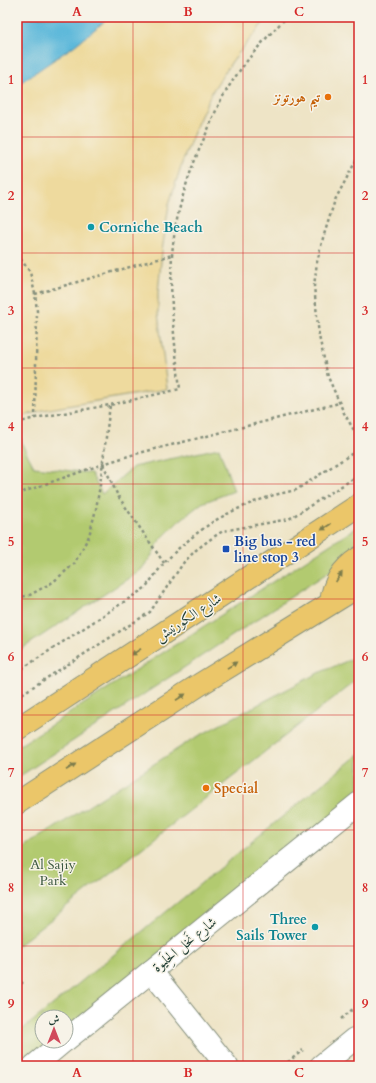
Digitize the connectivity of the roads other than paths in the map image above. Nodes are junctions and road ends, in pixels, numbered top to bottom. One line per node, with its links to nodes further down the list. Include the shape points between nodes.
1 (359, 505): 5 (main road, شارع الكورنيش, one-way to 5)
2 (359, 558): 4 (main road, one-way to 2, via 332,592 340,575)
3 (359, 586): 4 (main road)
4 (331, 603): 6 (main road, one-way to 4)
5 (17, 729)
6 (17, 803)
7 (359, 803): 8 (street, شارع نَخل الحِلَيوة)
8 (151, 971): 9 (street, شارع نَخل الحِلَيوة); 13 (street)
9 (74, 1033)
10 (354, 1039): 14 (street)
11 (54, 1049): 12 (street, شارع نَخل الحِلَيوة)
12 (34, 1066)
13 (227, 1066)
14 (321, 1066)

